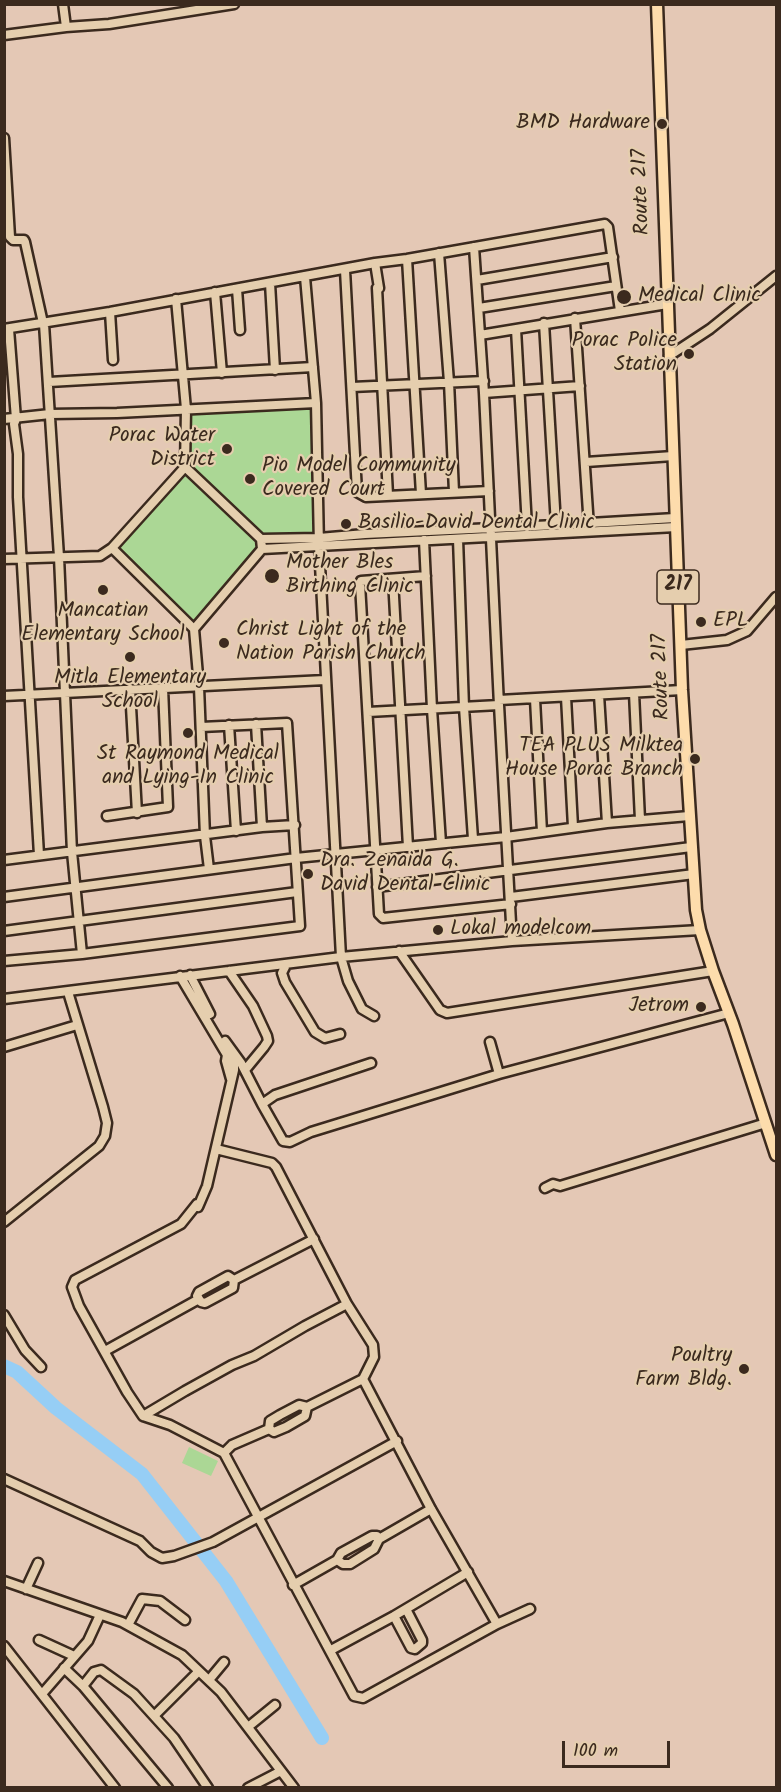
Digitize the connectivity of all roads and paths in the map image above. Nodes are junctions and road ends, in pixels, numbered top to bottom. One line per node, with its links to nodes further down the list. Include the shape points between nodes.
1 (63, 4): 4 (street)
2 (234, 4): 4 (street)
3 (657, 4): 21 (main road, Route 217 / 217)
4 (66, 27): 5 (street)
5 (4, 35)
6 (4, 138): 27 (street, via 10,237 25,242)
7 (474, 247): 8 (street); 9 (street, via 606,224); 15 (street)
8 (439, 253): 10 (street); 40 (street)
9 (613, 257): 15 (street); 17 (street)
10 (407, 259): 11 (street); 41 (street)
11 (375, 263): 12 (street); 42 (street)
12 (345, 270): 14 (street); 44 (street)
13 (777, 276): 32 (street)
14 (305, 277): 16 (street); 34 (street)
15 (477, 280): 22 (street)
16 (270, 283): 18 (street); 35 (street)
17 (616, 286): 22 (street); 23 (street)
18 (237, 288): 19 (street); 30 (street)
19 (215, 292): 20 (street); 36 (street)
20 (176, 299): 24 (street); 37 (street)
21 (668, 304): 23 (street); 32 (main road, Route 217 / 217)
22 (479, 308): 31 (street)
23 (620, 311): 25 (street)
24 (110, 312): 27 (street); 33 (street)
25 (575, 318): 26 (street); 43 (street)
26 (544, 323): 29 (street); 45 (street)
27 (43, 324): 28 (street); 39 (street)
28 (7, 329): 51 (street)
29 (516, 329): 31 (street); 46 (street)
30 (240, 330)
31 (480, 334): 38 (street)
32 (669, 356): 53 (main road, Route 217 / 217)
33 (112, 360)
34 (313, 368): 35 (street); 48 (street)
35 (275, 370): 36 (street)
36 (222, 373): 37 (street)
37 (182, 374): 39 (street); 49 (street)
38 (484, 381): 40 (street); 47 (street)
39 (49, 382): 50 (street)
40 (449, 382): 41 (street); 57 (street)
41 (416, 384): 42 (street); 58 (street)
42 (383, 385): 44 (street); 59 (street)
43 (580, 386): 45 (street); 54 (street)
44 (352, 387): 59 (street, via 356,490 364,496)
45 (549, 389): 46 (street); 61 (street)
46 (519, 391): 47 (street); 62 (street)
47 (484, 393): 56 (street)
48 (316, 403): 49 (street); 67 (street)
49 (186, 409): 50 (street); 55 (street)
50 (51, 414): 51 (street); 70 (street)
51 (16, 418): 52 (street); 71 (street)
52 (4, 419)
53 (673, 456): 54 (street); 60 (main road, Route 217 / 217)
54 (586, 462): 63 (street)
55 (185, 467): 68 (street); 69 (street)
56 (489, 490): 57 (street); 64 (street)
57 (454, 492): 58 (street)
58 (422, 494): 59 (street)
59 (388, 495)
60 (676, 523): 63 (street); 77 (main road, Route 217 / 217)
61 (556, 525): 62 (street); 63 (street)
62 (527, 527): 64 (street)
63 (589, 528): 64 (street)
64 (491, 533): 65 (street); 67 (street, via 365,534); 90 (street)
65 (458, 539): 66 (street); 91 (street)
66 (424, 540): 67 (street); 73 (street)
67 (319, 542): 68 (street); 78 (street)
68 (261, 544): 76 (street)
69 (112, 548): 70 (street, via 100,556); 76 (street)
70 (59, 557): 71 (street); 83 (street)
71 (21, 558): 72 (street); 86 (street)
72 (4, 559)
73 (426, 576): 74 (street); 92 (street)
74 (393, 579): 93 (street); 94 (street, via 360,582)
75 (777, 597): 77 (street, via 747,631 728,640)
76 (194, 629): 79 (street)
77 (681, 645): 82 (main road, Route 217 / 217)
78 (325, 680): 79 (street); 116 (street)
79 (199, 687): 80 (street); 97 (street)
80 (163, 688): 81 (street); 98 (street, via 168,806)
81 (130, 689): 83 (street); 98 (street)
82 (682, 690): 84 (street); 100 (main road, Route 217 / 217)
83 (64, 693): 86 (street); 115 (street)
84 (634, 693): 85 (street); 101 (street)
85 (599, 694): 88 (street); 102 (street)
86 (28, 695): 87 (street); 117 (street)
87 (4, 696)
88 (566, 697): 89 (street); 105 (street)
89 (535, 699): 90 (street); 107 (street)
90 (499, 703): 91 (street); 109 (street)
91 (464, 707): 92 (street); 110 (street)
92 (432, 709): 93 (street); 111 (street)
93 (400, 710): 94 (street); 112 (street)
94 (368, 712): 114 (street)
95 (256, 724): 96 (street); 103 (street, via 288,725); 104 (street)
96 (229, 725): 97 (street); 106 (street)
97 (201, 727): 108 (street)
98 (137, 813): 99 (street)
99 (107, 816)
100 (689, 816): 101 (street); 113 (main road, Route 217 / 217)
101 (640, 820): 102 (street)
102 (607, 823): 105 (street)
103 (295, 825): 104 (street); 118 (street)
104 (262, 827): 106 (street)
105 (573, 827): 107 (street)
106 (236, 831): 108 (street)
107 (542, 832): 109 (street)
108 (205, 836): 115 (street); 120 (street)
109 (506, 837): 110 (street); 121 (street)
110 (473, 839): 111 (street)
111 (441, 843): 112 (street)
112 (408, 847): 114 (street)
113 (691, 847): 121 (street); 122 (main road, Route 217 / 217)
114 (376, 850): 116 (street); 124 (street)
115 (72, 852): 117 (street); 123 (street)
116 (335, 853): 118 (street); 134 (street)
117 (39, 855): 119 (street)
118 (296, 858): 120 (street); 125 (street)
119 (4, 860)
120 (209, 869): 123 (street)
121 (509, 869): 124 (street); 127 (street)
122 (694, 874): 127 (street); 129 (main road, Route 217 / 217)
123 (74, 887): 126 (street); 128 (street)
124 (377, 887): 127 (street, via 379,914 384,918)
125 (297, 892): 128 (street); 133 (street, via 300,926)
126 (4, 897)
127 (511, 901): 131 (street)
128 (78, 922): 130 (street); 133 (street)
129 (700, 930): 131 (street); 138 (main road, Route 217 / 217)
130 (4, 931)
131 (513, 941): 132 (street)
132 (399, 951): 134 (street); 138 (street, via 440,1010 447,1013)
133 (82, 954): 135 (street)
134 (341, 957): 136 (street); 144 (street, via 362,1009)
135 (4, 961)
136 (286, 965): 137 (street); 146 (street, via 282,974 285,982 315,1032 325,1038)
137 (230, 970): 139 (street); 150 (street, via 253,1006 268,1041)
138 (712, 970): 143 (main road, Route 217 / 217)
139 (190, 975): 140 (street); 150 (street, via 226,1044)
140 (180, 976): 141 (street); 154 (street, via 228,1055 231,1079)
141 (68, 992): 142 (street); 145 (street)
142 (4, 999)
143 (729, 1013): 151 (street); 153 (main road, Route 217 / 217)
144 (374, 1016)
145 (77, 1025): 148 (street); 157 (street, via 103,1107 105,1136 99,1146)
146 (340, 1034)
147 (490, 1042): 151 (street)
148 (4, 1047)
149 (371, 1063): 152 (street, via 275,1095)
150 (245, 1070): 152 (street)
151 (499, 1074): 152 (street, via 290,1142 283,1141)
152 (262, 1104)
153 (766, 1123): 155 (main road, Route 217 / 217); 156 (street)
154 (216, 1149): 158 (street, via 272,1163); 161 (street, via 198,1207 197,1204 181,1224 75,1281 73,1293)
155 (777, 1155)
156 (545, 1188)
157 (4, 1222)
158 (314, 1239): 159 (street); 161 (street, via 234,1280 228,1276 213,1284 198,1293 199,1299)
159 (347, 1304): 163 (street, via 373,1345 374,1357); 165 (street)
160 (4, 1315): 162 (street, via 25,1350)
161 (105, 1351): 165 (street)
162 (41, 1367)
163 (363, 1379): 164 (street); 167 (street)
164 (307, 1407): 166 (street, via 299,1406 279,1415 270,1421); 166 (street, via 305,1416 299,1420 274,1432)
165 (143, 1416): 168 (street, via 170,1425)
166 (269, 1429): 168 (street)
167 (397, 1441): 170 (street); 171 (street)
168 (224, 1453): 171 (street)
169 (4, 1479): 171 (street, via 140,1541 162,1558 203,1546)
170 (432, 1509): 172 (street); 175 (street)
171 (259, 1519): 177 (street)
172 (379, 1539): 173 (street, via 372,1536 341,1552); 173 (street, via 374,1549 350,1564)
173 (337, 1560): 177 (street)
174 (38, 1563): 178 (street)
175 (468, 1572): 179 (street); 184 (street)
176 (4, 1581): 178 (street)
177 (293, 1585): 188 (street)
178 (26, 1589): 181 (street)
179 (406, 1609): 182 (street); 182 (street, via 422,1640 415,1649)
180 (530, 1609): 184 (street)
181 (100, 1615): 185 (street); 189 (street, via 88,1641)
182 (394, 1616): 188 (street)
183 (185, 1620): 185 (street, via 160,1601 142,1599)
184 (497, 1624): 188 (street, via 363,1698 354,1696)
185 (128, 1625): 192 (street, via 182,1655)
186 (39, 1640): 189 (street)
187 (4, 1646): 195 (street)
188 (331, 1650)
189 (74, 1656): 191 (street)
190 (224, 1662): 193 (street)
191 (64, 1668): 194 (street); 195 (street)
192 (199, 1671): 193 (street); 197 (street)
193 (209, 1680): 198 (street)
194 (83, 1686): 197 (street, via 94,1672 101,1670); 201 (street)
195 (42, 1694): 200 (street)
196 (275, 1705): 198 (street)
197 (155, 1715): 202 (street)
198 (248, 1727): 199 (street)
199 (281, 1771): 203 (street); 204 (street)
200 (115, 1788)
201 (168, 1788)
202 (208, 1788)
203 (248, 1788)
204 (294, 1788)

